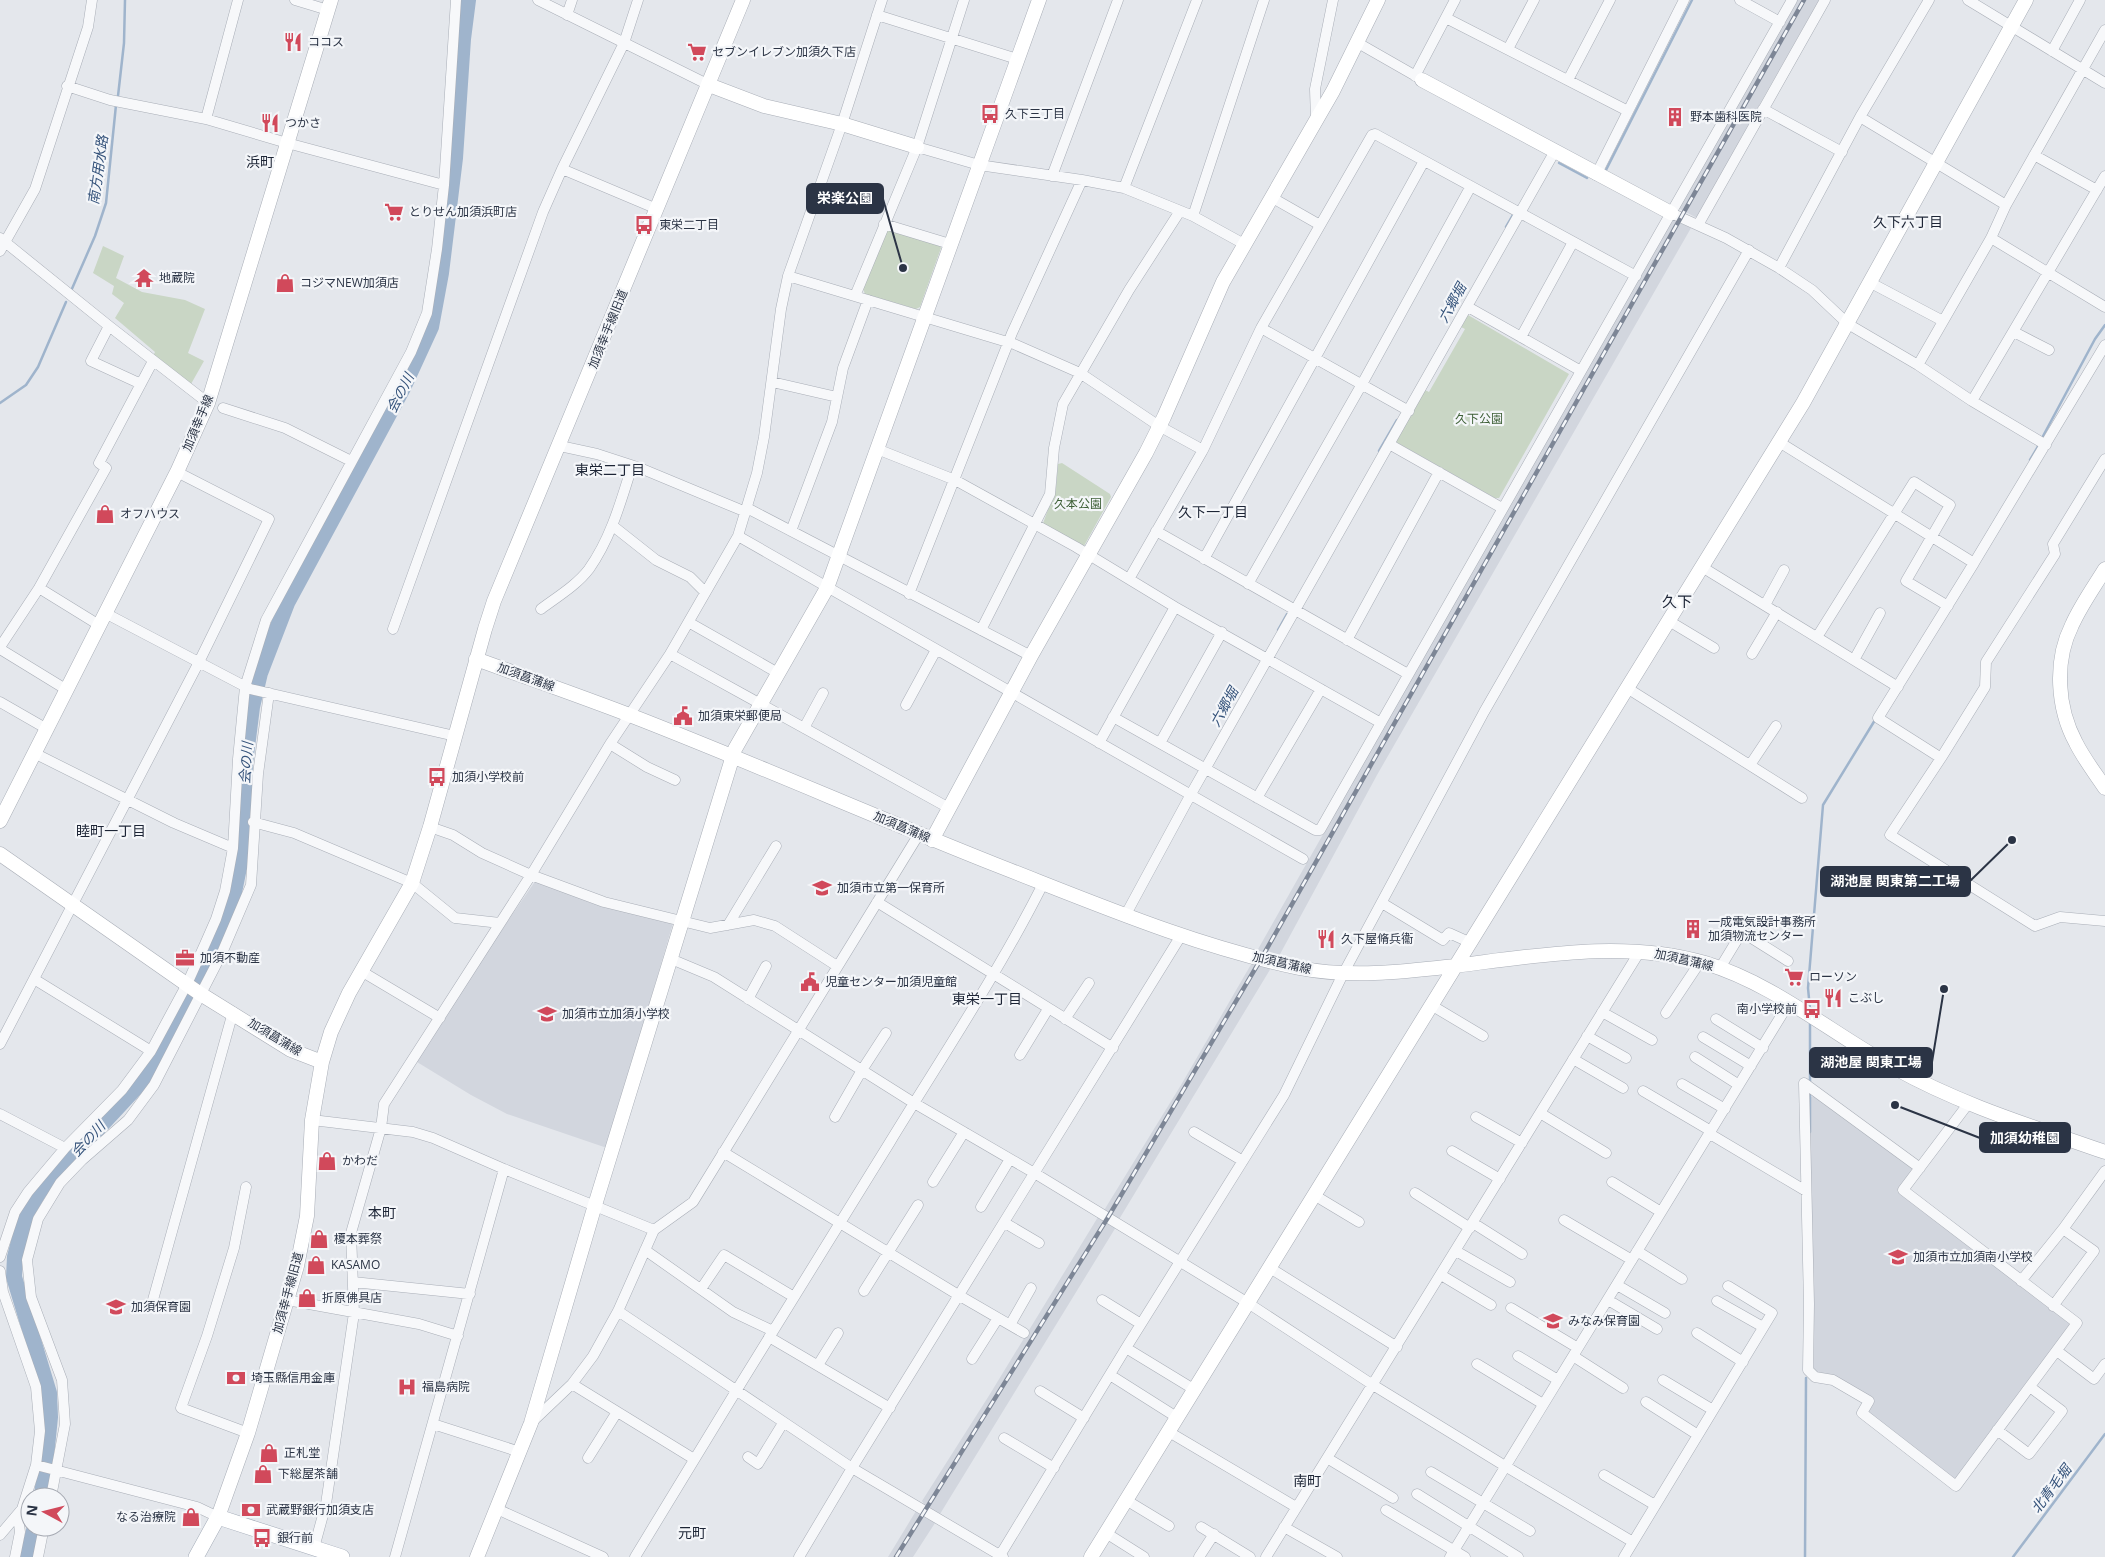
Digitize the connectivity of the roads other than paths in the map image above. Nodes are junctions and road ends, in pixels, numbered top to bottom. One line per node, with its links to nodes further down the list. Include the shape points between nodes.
1 (92, 0): 46 (street, via 88,27)
2 (238, 0): 50 (street)
3 (295, 0): 28 (street)
4 (456, 0): 66 (street)
5 (538, 0): 29 (street)
6 (572, 0): 29 (street)
7 (638, 0): 36 (street)
8 (743, 0): 45 (street, 加須幸手線旧道)
9 (882, 0): 30 (street)
10 (964, 0): 35 (street)
11 (1038, 0): 40 (street)
12 (1118, 0): 63 (street)
13 (1197, 0): 68 (street)
14 (1264, 0): 76 (street)
15 (1333, 0): 51 (street, via 1316,89)
16 (1378, 0): 37 (street)
17 (1455, 0): 31 (street)
18 (1534, 0): 38 (street)
19 (1610, 0): 43 (street)
20 (1684, 0): 48 (street)
21 (1741, 0): 32 (street)
22 (1792, 0): 32 (street)
23 (1825, 0): 47 (street)
24 (1929, 0): 49 (street)
25 (1968, 0): 33 (street)
26 (2026, 0): 33 (street)
27 (2080, 0): 39 (street)
28 (329, 5): 53 (street, 加須幸手線)
29 (567, 15): 36 (street)
30 (877, 15): 35 (street); 52 (street)
31 (1446, 18): 38 (street); 42 (street)
32 (1780, 22): 75 (street)
33 (2012, 27): 39 (street); 59 (street)
34 (2105, 30): 41 (street)
35 (952, 38): 40 (street); 54 (street)
36 (624, 43): 45 (street); 61 (street)
37 (1358, 43): 42 (street); 51 (street)
38 (1508, 49): 43 (street)
39 (2052, 51): 41 (street)
40 (1017, 59): 60 (street)
41 (2083, 69): 44 (street); 57 (street)
42 (1419, 78): 55 (street)
43 (1568, 80): 48 (street)
44 (2105, 83)
45 (709, 84): 52 (street, via 764,106); 72 (street, 加須幸手線旧道)
46 (67, 86): 50 (street, via 110,100); 82 (street, via 35,189)
47 (1763, 109): 56 (street); 79 (street)
48 (1628, 111): 62 (street)
49 (1860, 117): 56 (street); 59 (street)
50 (206, 119): 53 (street)
51 (1316, 121): 70 (street)
52 (842, 124): 54 (street); 88 (street)
53 (287, 143): 66 (street); 115 (street, 加須幸手線)
54 (917, 147): 60 (street); 77 (street)
55 (1555, 151): 62 (street); 74 (street)
56 (1842, 152): 86 (street)
57 (2034, 155): 69 (street); 71 (street)
58 (1424, 161): 67 (street); 78 (street, via 1372,135); 105 (street)
59 (1936, 164): 71 (street); 90 (street)
60 (979, 165): 63 (street); 83 (street)
61 (562, 169): 72 (street); 163 (street, via 526,259)
62 (1596, 174): 75 (street)
63 (1052, 176): 65 (street)
64 (2105, 176): 69 (street)
65 (1082, 180): 68 (street); 102 (street)
66 (444, 185): 126 (street, via 427,312 411,352)
67 (1471, 186): 74 (street); 112 (street)
68 (1124, 188): 73 (street)
69 (2097, 190): 87 (street)
70 (1271, 197): 78 (street); 84 (street)
71 (2006, 205): 80 (street)
72 (657, 209): 122 (street, 加須幸手線旧道)
73 (1180, 211): 76 (street); 109 (street)
74 (1522, 213): 81 (street); 94 (street)
75 (1671, 213): 79 (street); 89 (street)
76 (1193, 216): 84 (street)
77 (884, 224): 83 (street); 91 (street)
78 (1320, 225): 99 (street)
79 (1698, 225): 85 (street)
80 (1991, 238): 87 (street); 96 (street)
81 (1573, 242): 89 (street); 101 (street)
82 (2, 244): 98 (street)
83 (950, 244): 95 (street)
84 (1244, 244): 118 (street, via 1223,282)
85 (1749, 250): 86 (street); 226 (street, via 1500,683)
86 (1779, 268): 97 (street, via 1812,290)
87 (2049, 272): 93 (street); 100 (street)
88 (788, 276): 91 (street); 110 (street)
89 (1636, 276): 108 (street)
90 (1871, 283): 96 (street); 97 (street)
91 (855, 296): 92 (street)
92 (868, 300): 95 (street); 113 (street, via 843,368)
93 (2105, 306)
94 (1468, 308): 101 (street); 117 (street)
95 (924, 317): 102 (street); 123 (street)
96 (1943, 321): 107 (street)
97 (1848, 324): 107 (street); 119 (street)
98 (109, 326): 106 (street); 111 (street, via 91,361)
99 (1262, 328): 105 (street); 124 (street)
100 (2014, 332): 104 (street); 114 (street)
101 (1520, 337): 108 (street)
102 (1009, 342): 109 (street); 130 (street)
103 (2105, 345): 121 (street)
104 (2049, 350)
105 (1314, 357): 112 (street); 142 (street)
106 (153, 360): 111 (street); 115 (street)
107 (1918, 365): 114 (street)
108 (1581, 371): 131 (street)
109 (1080, 373): 118 (street); 134 (street, via 1060,411 1052,488)
110 (772, 382): 113 (street); 132 (street, via 758,473)
111 (141, 384): 149 (street, via 99,463 106,468)
112 (1362, 384): 117 (street); 148 (street)
113 (837, 397): 136 (street, via 832,422)
114 (1972, 401): 121 (street)
115 (208, 403): 128 (street, 加須幸手線)
116 (223, 408): 126 (street, via 285,428)
117 (1409, 411): 120 (street)
118 (1159, 426): 124 (street); 140 (street)
119 (1779, 442): 133 (street); 144 (street)
120 (1389, 444): 129 (street); 157 (street)
121 (2046, 445): 143 (street)
122 (560, 446): 127 (street); 174 (street, 加須幸手線旧道, via 508,567)
123 (877, 449): 130 (street); 141 (street)
124 (1204, 450): 137 (street)
125 (2105, 459): 203 (street, via 2053,544 2055,554 1986,662 1985,687)
126 (351, 461): 181 (street, via 266,620)
127 (632, 466): 132 (street); 135 (street)
128 (177, 472): 160 (street, 加須幸手線); 177 (street, via 270,520)
129 (1439, 472): 131 (street); 167 (street)
130 (955, 480): 134 (street); 152 (street)
131 (1502, 508): 179 (street)
132 (747, 510): 136 (street); 138 (street)
133 (1893, 513): 139 (street); 139 (street, via 1914,482 1950,505); 166 (street)
134 (1036, 524): 140 (street); 164 (street)
135 (613, 526): 151 (street, via 656,560 690,577); 156 (street, via 588,570)
136 (791, 530): 141 (street)
137 (1156, 531): 142 (street); 147 (street)
138 (738, 536): 150 (street); 151 (street)
139 (1931, 536): 143 (street); 154 (street, via 1906,581)
140 (1088, 555): 147 (street); 173 (street)
141 (839, 556): 150 (street); 152 (street)
142 (1204, 559): 148 (street)
143 (1974, 562): 154 (street)
144 (1702, 567): 153 (street); 161 (street)
145 (2105, 569): 207 (street, via 2071,626 2060,672 2060,696 2066,721)
146 (1784, 570): 153 (street)
147 (1129, 579): 155 (street)
148 (1248, 584): 157 (street)
149 (39, 588): 160 (street); 168 (street)
150 (827, 588): 170 (street); 178 (street)
151 (705, 592): 162 (street)
152 (909, 594): 164 (street)
153 (1765, 605): 158 (street)
154 (1948, 606): 180 (street)
155 (1175, 607): 165 (street); 192 (street)
156 (541, 609)
157 (1295, 610): 167 (street); 175 (street)
158 (1777, 612): 166 (street); 172 (street)
159 (1880, 613): 176 (street)
160 (102, 619): 177 (street); 184 (street, 加須幸手線)
161 (1669, 621): 169 (street); 182 (street)
162 (690, 623): 171 (street); 178 (street)
163 (393, 629)
164 (981, 630): 173 (street)
165 (1222, 632): 175 (street); 199 (street)
166 (1817, 637): 176 (street)
167 (1347, 640): 179 (street)
168 (0, 648): 184 (street)
169 (1714, 648)
170 (936, 650): 186 (street); 190 (street)
171 (670, 654): 189 (street); 191 (street)
172 (1752, 654)
173 (1031, 656): 186 (street)
174 (476, 659): 191 (street, 加須菖蒲線); 197 (street)
175 (1268, 659): 183 (street); 205 (street)
176 (1854, 660): 180 (street)
177 (199, 662): 181 (street); 211 (street)
178 (778, 673): 189 (street)
179 (1408, 674): 193 (street)
180 (1898, 687): 203 (street, via 1878,718)
181 (247, 688): 185 (street); 219 (street, via 238,760)
182 (1627, 688): 204 (street); 234 (street)
183 (1321, 689): 193 (street); 209 (street)
184 (67, 690): 196 (street, 加須幸手線)
185 (266, 692): 197 (street); 214 (street)
186 (1011, 692): 198 (street); 212 (street)
187 (823, 693): 195 (street)
188 (0, 702): 196 (street)
189 (760, 704): 195 (street); 202 (street)
190 (906, 705)
191 (631, 716): 200 (street); 202 (street, 加須菖蒲線)
192 (1113, 717): 198 (street); 199 (street)
193 (1381, 723): 209 (street, via 1320,830)
194 (1776, 726): 204 (street)
195 (804, 728): 212 (street)
196 (47, 729): 201 (street, 加須幸手線)
197 (455, 736): 215 (street)
198 (1099, 743): 208 (street)
199 (1160, 743): 205 (street)
200 (610, 744): 206 (street); 222 (street)
201 (34, 754): 211 (street); 213 (street, 加須幸手線)
202 (733, 757): 216 (street, 加須菖蒲線); 230 (street)
203 (1942, 758): 229 (street, via 1890,835 2034,926 2060,917)
204 (1750, 765): 210 (street)
205 (1206, 769): 208 (street); 209 (street)
206 (675, 780)
207 (2105, 788)
208 (1191, 794): 221 (street); 228 (street)
209 (1257, 798)
210 (1802, 798)
211 (127, 800): 219 (street); 227 (street)
212 (949, 808): 217 (street)
213 (0, 821)
214 (254, 822): 223 (street, via 294,833); 248 (street, via 250,886 222,953)
215 (430, 827): 222 (street, via 453,835); 223 (street)
216 (919, 834): 217 (street, 加須菖蒲線); 225 (street)
217 (932, 840): 224 (street, 加須菖蒲線)
218 (776, 846): 232 (street)
219 (233, 848): 248 (street, via 225,891)
220 (0, 854): 227 (street, 加須菖蒲線)
221 (1303, 860)
222 (530, 875): 230 (street, via 590,898); 231 (street)
223 (412, 884): 231 (street, via 455,918); 243 (street)
224 (1043, 884): 228 (street, 加須菖蒲線); 244 (street)
225 (877, 902): 240 (street); 244 (street)
226 (1382, 903): 234 (street, via 1443,940 1449,933); 245 (street)
227 (73, 904): 246 (street); 248 (street, 加須菖蒲線)
228 (1125, 916): 233 (street, 加須菖蒲線)
229 (2105, 921)
230 (682, 922): 232 (street, via 710,928); 236 (street)
231 (500, 923): 256 (street)
232 (728, 925): 240 (street, via 754,920 775,926)
233 (1182, 934): 245 (street, 加須菖蒲線, via 1298,968); 266 (street)
234 (1469, 942): 241 (street)
235 (1640, 951): 238 (street, 加須菖蒲線); 241 (street, 加須菖蒲線, via 1588,951); 254 (street)
236 (671, 959): 249 (street, via 714,977); 311 (street)
237 (1788, 961): 242 (street, via 1741,934)
238 (1700, 962): 242 (street, 加須菖蒲線); 255 (street)
239 (766, 966): 249 (street)
240 (837, 966): 259 (street)
241 (1455, 966): 245 (street, 加須菖蒲線); 251 (street)
242 (1720, 968): 250 (street, 加須菖蒲線)
243 (361, 971): 256 (street); 273 (street, via 340,1011)
244 (992, 974): 252 (street); 280 (street)
245 (1343, 974): 299 (street, via 1284,1095)
246 (34, 979): 265 (street); 268 (street)
247 (1088, 983): 258 (street)
248 (194, 989): 253 (street, 加須菖蒲線); 268 (street); 412 (street, via 154,1085 128,1120 60,1183 38,1219 27,1260 29,1287 62,1380 65,1424)
249 (748, 999): 259 (street)
250 (1789, 1003): 267 (street); 281 (street, 加須菖蒲線, via 1900,1072)
251 (1431, 1005): 261 (street); 310 (street)
252 (1048, 1008): 258 (street); 269 (street)
253 (233, 1012): 273 (street, 加須菖蒲線, via 291,1050); 353 (street)
254 (1602, 1012): 262 (street); 264 (street)
255 (1666, 1013)
256 (440, 1018): 288 (street, via 384,1104)
257 (1716, 1018): 267 (street)
258 (1065, 1019): 266 (street)
259 (797, 1029): 275 (street); 295 (street)
260 (886, 1033): 275 (street)
261 (1483, 1036)
262 (1588, 1036): 271 (street); 272 (street)
263 (1703, 1038): 274 (street)
264 (1652, 1040)
265 (0, 1044)
266 (1112, 1048): 303 (street)
267 (1763, 1048): 274 (street)
268 (151, 1051): 293 (street, via 122,1090)
269 (1020, 1055)
270 (1695, 1057): 277 (street)
271 (1626, 1058)
272 (1573, 1059): 278 (street); 283 (street)
273 (322, 1062): 287 (street, 加須幸手線旧道)
274 (1751, 1066): 277 (street)
275 (862, 1070): 280 (street); 285 (street)
276 (1682, 1084): 282 (street)
277 (1740, 1085): 282 (street)
278 (1623, 1088)
279 (1643, 1092): 291 (street)
280 (914, 1103): 289 (street); 316 (street)
281 (1968, 1104): 296 (street, 加須菖蒲線); 300 (street)
282 (1725, 1109): 291 (street)
283 (1540, 1113): 292 (street); 297 (street)
284 (0, 1114): 293 (street)
285 (835, 1117)
286 (1476, 1117): 292 (street)
287 (312, 1120): 288 (street); 346 (street, 加須幸手線旧道, via 307,1216)
288 (381, 1128): 301 (street, via 433,1138); 334 (street, via 351,1233)
289 (964, 1132): 298 (street); 305 (street)
290 (1194, 1132): 299 (street)
291 (1711, 1132): 308 (street); 314 (street)
292 (1522, 1143): 304 (street)
293 (65, 1148): 328 (street, via 15,1212)
294 (1452, 1151): 304 (street)
295 (723, 1152): 316 (street); 320 (street, via 693,1202)
296 (2105, 1152)
297 (1606, 1153)
298 (1010, 1159): 303 (street); 313 (street)
299 (1244, 1161): 329 (street)
300 (1920, 1168): 308 (street, via 1804,1083); 336 (street, via 1903,1190)
301 (504, 1170): 311 (street); 343 (street)
302 (2105, 1171): 321 (street)
303 (1036, 1174): 318 (street); 329 (street)
304 (1500, 1179): 319 (street)
305 (933, 1182)
306 (1612, 1182): 314 (street)
307 (246, 1187): 400 (street, via 234,1248 181,1408)
308 (1806, 1191): 398 (street, via 1808,1370 1815,1377 1832,1380 1869,1400 1862,1413 1956,1486)
309 (1415, 1193): 319 (street)
310 (1314, 1195): 317 (street); 330 (street)
311 (595, 1205): 320 (street); 395 (street)
312 (918, 1205): 325 (street)
313 (981, 1207)
314 (1662, 1212): 327 (street)
315 (1564, 1220): 327 (street)
316 (840, 1222): 325 (street); 345 (street)
317 (1359, 1222)
318 (1005, 1223): 322 (street); 344 (street)
319 (1471, 1225): 324 (street); 326 (street)
320 (654, 1230): 323 (street)
321 (2062, 1230): 336 (street); 352 (street, via 2094,1251)
322 (1039, 1243)
323 (645, 1250): 340 (street); 355 (street)
324 (1456, 1251): 332 (street); 335 (street)
325 (889, 1252): 341 (street); 344 (street)
326 (1522, 1254)
327 (1635, 1255): 333 (street); 337 (street)
328 (0, 1258)
329 (1180, 1263): 350 (street); 359 (street)
330 (1270, 1268): 350 (street); 368 (street)
331 (0, 1271): 342 (street)
332 (1441, 1275): 351 (street); 368 (street)
333 (1682, 1279)
334 (353, 1282): 343 (street); 356 (street)
335 (1510, 1282)
336 (2021, 1282): 352 (street)
337 (1617, 1285): 348 (street); 357 (street)
338 (1728, 1286): 361 (street, via 1772,1313)
339 (1031, 1288): 360 (street)
340 (700, 1289): 345 (street, via 724,1255); 366 (street)
341 (864, 1291)
342 (2, 1292): 408 (street, via 36,1387 40,1431)
343 (470, 1294): 367 (street)
344 (960, 1296): 358 (street); 390 (street)
345 (794, 1297): 366 (street)
346 (287, 1300): 356 (street); 400 (street, 加須幸手線旧道)
347 (1102, 1300): 359 (street)
348 (1608, 1300): 362 (street); 371 (street)
349 (1717, 1301): 361 (street)
350 (1248, 1303): 382 (street); 385 (street)
351 (1491, 1305)
352 (2053, 1306): 370 (street, via 2077,1324)
353 (151, 1307)
354 (1511, 1308): 371 (street)
355 (618, 1311): 381 (street, via 593,1356); 386 (street)
356 (354, 1313): 367 (street, via 419,1324); 436 (street, via 326,1504)
357 (1665, 1313)
358 (998, 1318): 360 (street); 373 (street)
359 (1141, 1324): 369 (street)
360 (1010, 1325): 364 (street)
361 (1763, 1328): 374 (street)
362 (1657, 1329)
363 (838, 1333): 377 (street)
364 (1024, 1333)
365 (1697, 1333): 374 (street)
366 (771, 1334): 377 (street); 386 (street)
367 (458, 1336): 397 (street)
368 (1397, 1347): 382 (street)
369 (1126, 1348): 378 (street); 385 (street)
370 (2057, 1350): 376 (street, via 2094,1379); 383 (street)
371 (1575, 1352): 379 (street); 384 (street)
372 (1518, 1356): 379 (street)
373 (972, 1360)
374 (1742, 1362): 391 (street)
375 (1477, 1364): 389 (street)
376 (2105, 1364)
377 (818, 1365): 390 (street)
378 (1110, 1375): 393 (street); 394 (street)
379 (1558, 1380): 389 (street)
380 (1662, 1380): 391 (street)
381 (572, 1384): 392 (street); 395 (street)
382 (1373, 1385): 406 (street); 409 (street)
383 (2030, 1387): 398 (street); 398 (street, via 2062,1411 2029,1454)
384 (1623, 1388)
385 (1195, 1390): 394 (street)
386 (735, 1391): 396 (street); 407 (street)
387 (1040, 1391): 393 (street)
388 (1646, 1402): 401 (street)
389 (1543, 1404): 409 (street)
390 (890, 1408): 410 (street)
391 (1713, 1410): 401 (street)
392 (617, 1412): 405 (street); 407 (street)
393 (1084, 1418): 411 (street)
394 (1178, 1418): 399 (street)
395 (532, 1423): 403 (street)
396 (783, 1423): 404 (street, via 758,1464); 410 (street)
397 (433, 1424): 403 (street); 443 (street)
398 (1998, 1430)
399 (1169, 1432): 418 (street); 421 (street)
400 (248, 1433): 425 (street, 加須幸手線旧道)
401 (1698, 1435): 420 (street)
402 (1004, 1438): 411 (street)
403 (520, 1452): 422 (street)
404 (748, 1457)
405 (588, 1458)
406 (1327, 1458): 417 (street); 421 (street)
407 (694, 1459): 446 (street)
408 (36, 1465): 412 (street); 424 (street)
409 (1505, 1466): 419 (street); 435 (street)
410 (852, 1468): 438 (street); 447 (street)
411 (1054, 1468): 438 (street)
412 (58, 1470): 415 (street); 425 (street, via 196,1507)
413 (1431, 1472): 419 (street)
414 (1604, 1475): 420 (street)
415 (54, 1487)
416 (1417, 1494): 429 (street)
417 (1394, 1498)
418 (1126, 1500): 426 (street); 431 (street)
419 (1483, 1502): 429 (street); 430 (street)
420 (1656, 1505): 435 (street)
421 (1296, 1507): 428 (street)
422 (497, 1509): 444 (street); 445 (street)
423 (1386, 1510): 437 (street)
424 (18, 1516): 433 (street); 439 (street, via 20,1532)
425 (218, 1517): 436 (main road); 441 (main road)
426 (1169, 1526)
427 (1201, 1527): 432 (street)
428 (1284, 1527): 452 (street); 453 (street)
429 (1468, 1527): 437 (street); 455 (street)
430 (1530, 1531)
431 (1106, 1533): 448 (street); 449 (street)
432 (1214, 1534): 450 (street); 451 (street)
433 (0, 1535)
434 (42, 1537): 440 (street)
435 (1633, 1542): 456 (street)
436 (314, 1548): 442 (main road)
437 (1452, 1554): 454 (street)
438 (1000, 1556)
439 (15, 1557)
440 (38, 1557)
441 (196, 1557)
442 (342, 1557)
443 (395, 1557)
444 (476, 1557)
445 (603, 1557)
446 (635, 1557)
447 (799, 1557)
448 (1091, 1557)
449 (1144, 1557)
450 (1199, 1557)
451 (1250, 1557)
452 (1266, 1557)
453 (1337, 1557)
454 (1465, 1557)
455 (1518, 1557)
456 (1624, 1557)

